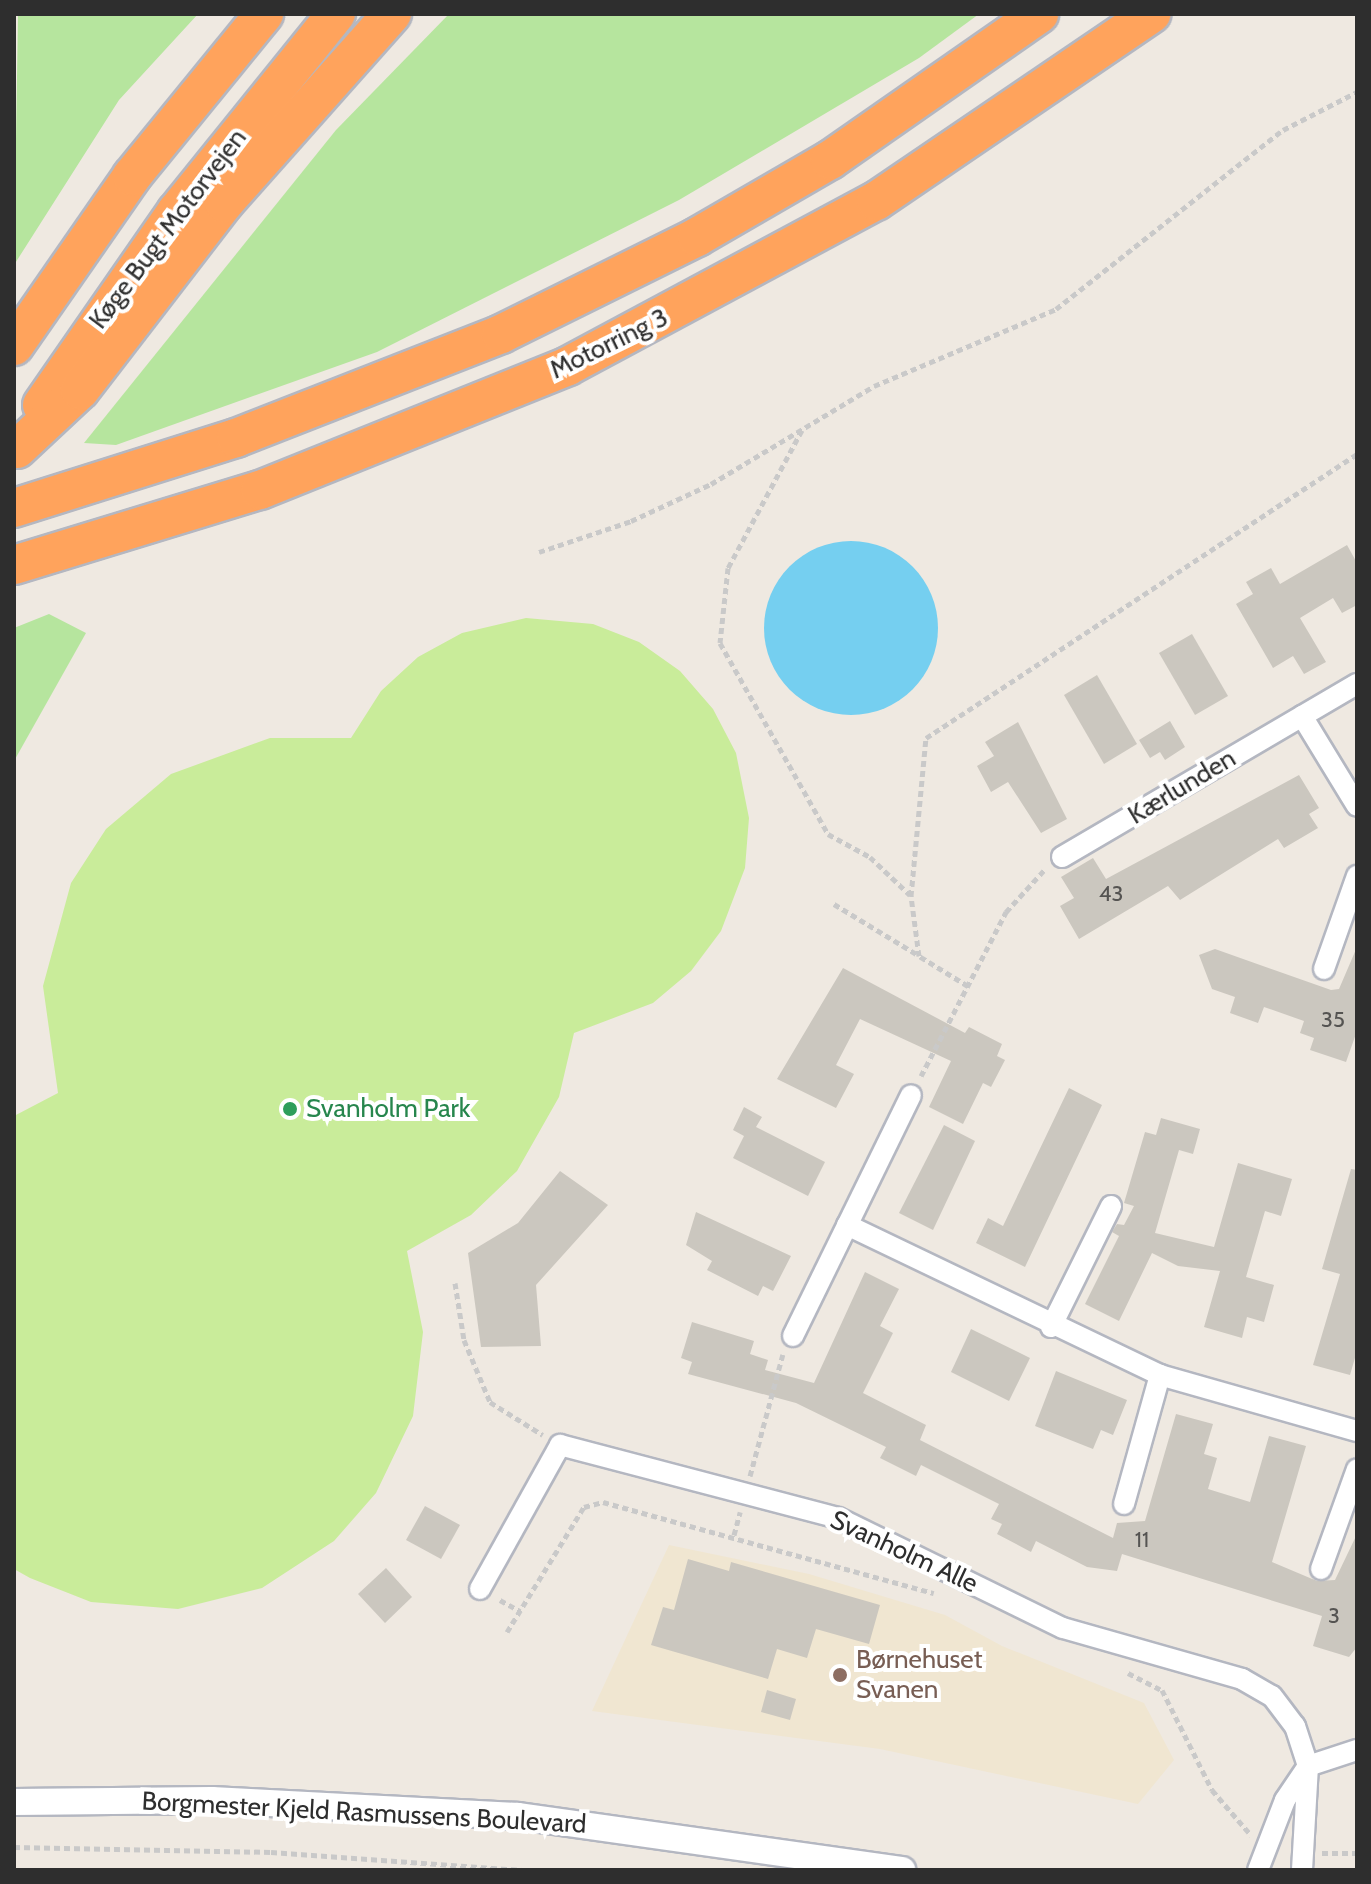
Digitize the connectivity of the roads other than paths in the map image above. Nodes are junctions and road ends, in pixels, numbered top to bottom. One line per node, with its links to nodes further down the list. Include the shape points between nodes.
1 (264, 14): 6 (highway, via 132,176)
2 (336, 14): 7 (highway, Køge Bugt Motorvejen, via 119,290)
3 (392, 14): 7 (highway, via 224,203 80,390)
4 (1039, 14): 8 (highway, via 830,160 697,237 501,334 157,465)
5 (1151, 14): 9 (highway, Motorring 3, via 876,201 582,359 363,452 114,537)
6 (14, 346)
7 (15, 451)
8 (14, 508)
9 (14, 565)
10 (1357, 684): 11 (street, Kærlunden)
11 (1302, 716): 12 (street); 13 (street, Kærlunden)
12 (1357, 806)
13 (1062, 857)
14 (1357, 876): 15 (street)
15 (1324, 969)
16 (911, 1095): 18 (street)
17 (1111, 1206): 19 (street)
18 (847, 1225): 19 (street); 20 (street)
19 (1051, 1327): 21 (street)
20 (793, 1336)
21 (1160, 1375): 22 (street); 24 (street)
22 (1357, 1431)
23 (1357, 1469): 25 (street)
24 (1124, 1504)
25 (1321, 1569)
26 (480, 1589): 28 (street, Svanholm Alle, via 560,1445 838,1518 1063,1628 1250,1683 1285,1710)
27 (1357, 1750): 28 (street)
28 (1308, 1766): 30 (street, Svanholm Alle); 32 (street, via 1285,1800)
29 (14, 1802): 31 (street, Borgmester Kjeld Rasmussens Boulevard, via 212,1800 518,1816)
30 (1302, 1861)
31 (902, 1870)
32 (1258, 1870)

